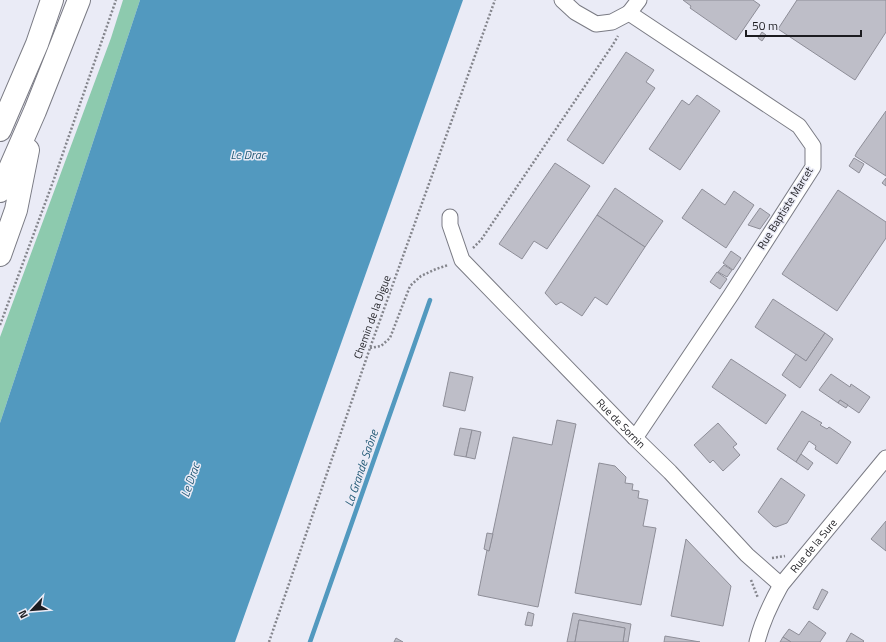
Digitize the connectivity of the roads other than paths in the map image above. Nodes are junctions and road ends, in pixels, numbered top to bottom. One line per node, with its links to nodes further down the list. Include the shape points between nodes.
1 (52, 0): 7 (highway, via 37,44)
2 (79, 0): 6 (highway)
3 (562, 0): 5 (street, via 575,12 596,24 612,22)
4 (639, 0): 5 (street)
5 (630, 13): 11 (street, Rue Baptiste Marcet, via 799,126 813,146 812,167 731,295)
6 (35, 111): 8 (highway); 10 (highway, via 16,210)
7 (0, 130)
8 (0, 191)
9 (450, 217): 11 (street, Rue de Sornin, via 450,225 462,260)
10 (0, 255)
11 (635, 438): 13 (street, Rue de Sornin, via 747,555)
12 (886, 458): 13 (street, Rue de la Sure)
13 (781, 585): 14 (street, Rue de la Sure, via 770,605)
14 (757, 642)

